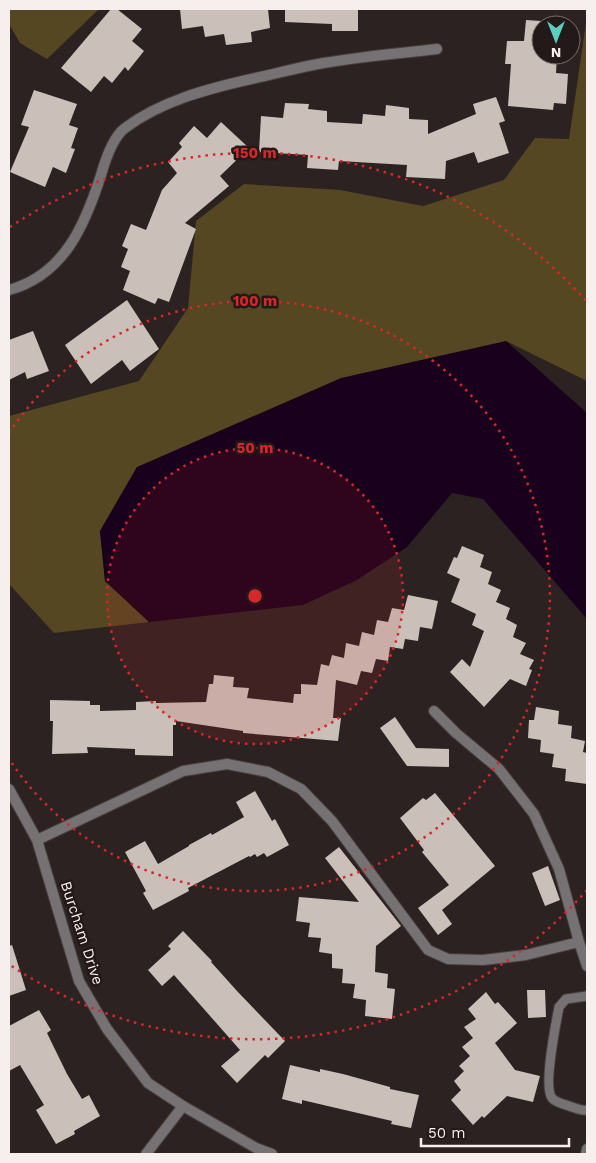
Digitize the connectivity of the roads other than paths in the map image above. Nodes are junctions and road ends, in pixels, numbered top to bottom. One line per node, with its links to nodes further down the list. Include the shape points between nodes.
1 (437, 49): 2 (street, via 315,65 207,89 157,109 123,130 108,155 90,208 71,246 50,269 26,285)
2 (9, 290)
3 (434, 711): 6 (street, via 499,769 534,814 559,869)
4 (9, 789): 5 (street, Burcham Drive)
5 (37, 840): 6 (street, via 183,770 227,764 268,772 301,789 332,821 428,950 448,959 483,960 526,955); 9 (street, Burcham Drive, via 79,981 106,1029 148,1083)
6 (579, 942): 7 (street)
7 (587, 966)
8 (587, 996): 10 (lane, via 566,999 559,1006 548,1079 549,1094 553,1100)
9 (183, 1106): 12 (street); 13 (street, Burcham Drive)
10 (587, 1110)
11 (587, 1149): 14 (street)
12 (146, 1154)
13 (272, 1154)
14 (586, 1154)

